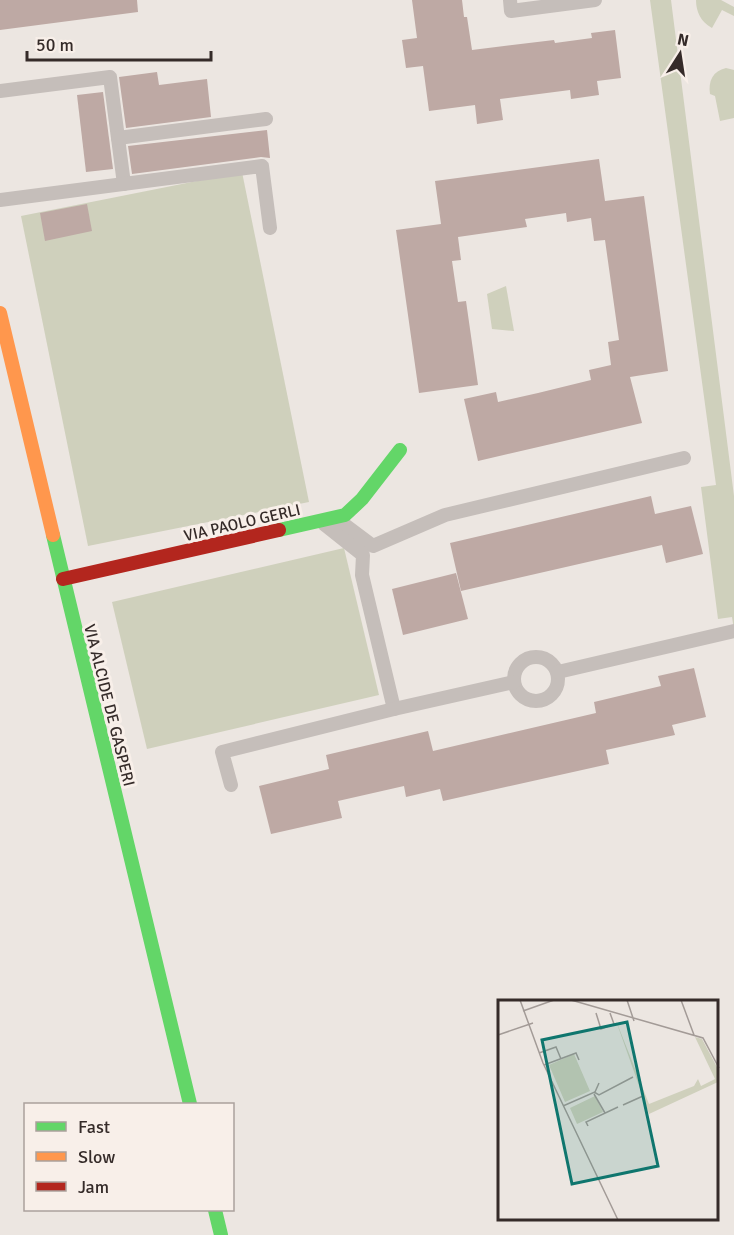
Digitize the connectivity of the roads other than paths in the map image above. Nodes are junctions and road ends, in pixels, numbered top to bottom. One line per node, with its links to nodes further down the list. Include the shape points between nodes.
1 (510, 0): 2 (lane, via 511,11)
2 (595, 0)
3 (0, 91): 5 (lane, via 110,77)
4 (266, 119): 5 (lane)
5 (118, 138): 6 (lane)
6 (124, 184): 7 (lane); 8 (lane, via 262,166)
7 (0, 200)
8 (270, 228)
9 (0, 313): 15 (street, VIA ALCIDE DE GASPERI)
10 (400, 450): 12 (street, VIA PAOLO GERLI, via 362,499 345,515)
11 (684, 458): 14 (lane, via 445,515)
12 (336, 517): 13 (street, VIA PAOLO GERLI); 14 (lane)
13 (320, 521): 14 (lane); 15 (street, VIA PAOLO GERLI)
14 (368, 550): 19 (lane, via 362,575)
15 (63, 579): 21 (street, VIA ALCIDE DE GASPERI)
16 (734, 631): 17 (lane)
17 (558, 672): 18 (lane, via 542,657 531,657 521,662); 18 (lane, via 555,693 536,702 525,699)
18 (514, 682): 19 (lane)
19 (394, 709): 20 (lane, via 222,752)
20 (231, 785)
21 (190, 1103)
22 (215, 1211): 23 (street)
23 (221, 1235)

